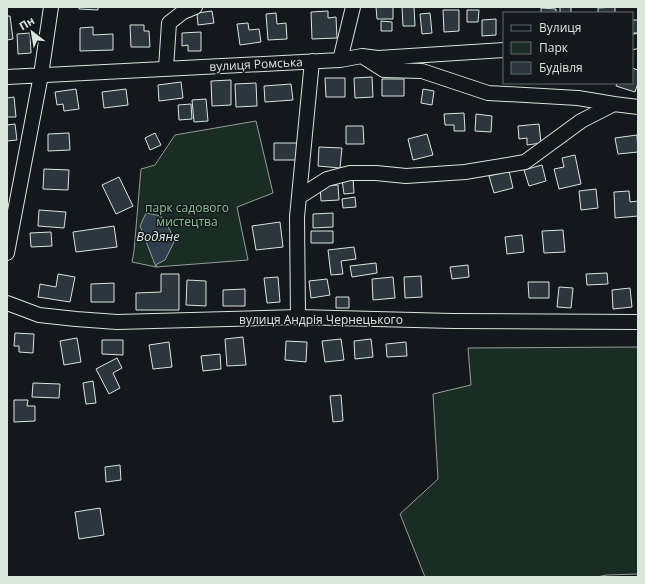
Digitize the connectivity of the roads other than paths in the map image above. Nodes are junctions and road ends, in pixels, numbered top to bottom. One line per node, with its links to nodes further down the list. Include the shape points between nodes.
1 (51, 7): 9 (street)
2 (195, 7): 8 (street, via 182,12 169,23)
3 (353, 7): 6 (street)
4 (503, 50): 5 (street, вулиця Ромська, via 378,58)
5 (362, 56): 6 (street, вулиця Ромська); 11 (street, via 384,70 422,70 488,93 578,98)
6 (340, 60): 7 (street, вулиця Ромська)
7 (312, 61): 8 (street, вулиця Ромська); 13 (street)
8 (166, 68): 9 (street, вулиця Ромська)
9 (40, 75): 10 (street, вулиця Ромська); 14 (street)
10 (7, 77)
11 (614, 104): 12 (street); 13 (street, via 581,121 526,162 465,172 406,176 350,173 327,179)
12 (638, 107)
13 (299, 197): 16 (street)
14 (7, 253)
15 (7, 303): 16 (street, вулиця Андрія Чернецького, via 39,315 117,322)
16 (298, 317): 17 (street, вулиця Андрія Чернецького)
17 (638, 322)

